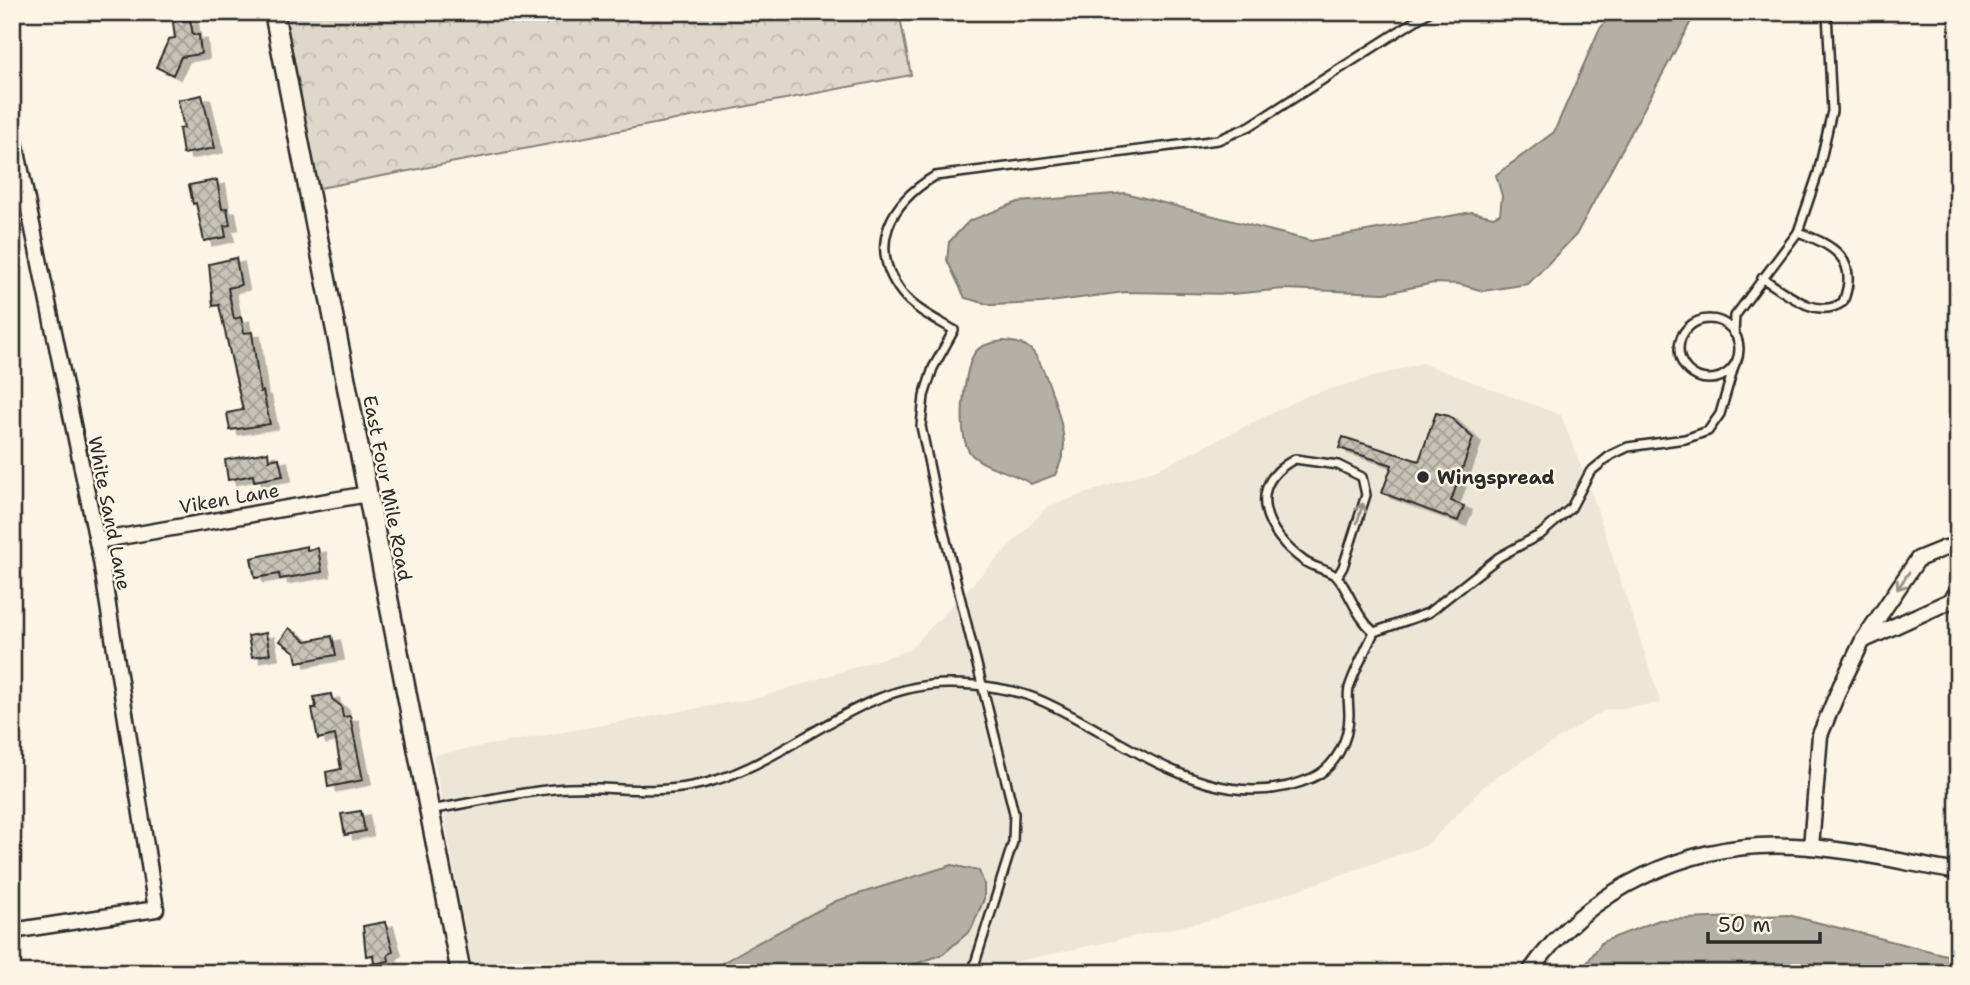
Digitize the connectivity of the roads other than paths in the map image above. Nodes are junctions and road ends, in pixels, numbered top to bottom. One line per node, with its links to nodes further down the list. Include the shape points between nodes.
1 (274, 12): 9 (street, East Four Mile Road)
2 (1429, 12): 16 (lane, via 1251,126 1218,140 935,176 913,189 895,211 886,233 892,276 902,294 954,330 933,368 924,396 922,426 939,512)
3 (1827, 12): 5 (lane, via 1832,111)
4 (12, 127): 10 (street, White Sand Lane)
5 (1798, 232): 6 (lane); 6 (lane, via 1828,243 1845,260 1848,280 1843,302 1830,310 1815,309)
6 (1762, 278): 7 (lane, via 1735,316)
7 (1734, 333): 8 (lane, via 1739,349); 8 (lane, via 1719,321 1699,321 1684,334 1680,354 1698,377 1718,378)
8 (1734, 366): 14 (lane, via 1720,414 1708,431 1628,447 1611,455 1590,472 1571,508 1541,534 1499,557 1428,613)
9 (368, 494): 10 (street, Viken Lane); 17 (street, East Four Mile Road)
10 (97, 541): 20 (street, White Sand Lane, via 156,909)
11 (1958, 549): 15 (street, one-way to 15, via 1945,548 1918,559)
12 (1337, 577): 12 (lane, one-way to 12, via 1366,495 1362,477 1338,465 1295,459 1271,475 1263,498 1267,515 1289,548); 14 (lane, via 1353,608)
13 (1958, 591): 15 (street, via 1950,601)
14 (1374, 632): 16 (lane, via 1349,689 1349,720 1340,751 1323,772 1282,786 1230,788 1189,779 1041,701)
15 (1863, 640): 18 (street, via 1820,736)
16 (985, 688): 17 (lane, via 950,684 897,692 850,712 748,769 692,786 555,789); 22 (lane, via 1014,813 1013,842)
17 (429, 810): 21 (street, East Four Mile Road)
18 (1811, 847): 19 (street); 23 (street, via 1738,848 1688,858 1655,871 1581,916)
19 (1958, 872)
20 (12, 931)
21 (461, 973)
22 (972, 973)
23 (1529, 973)

